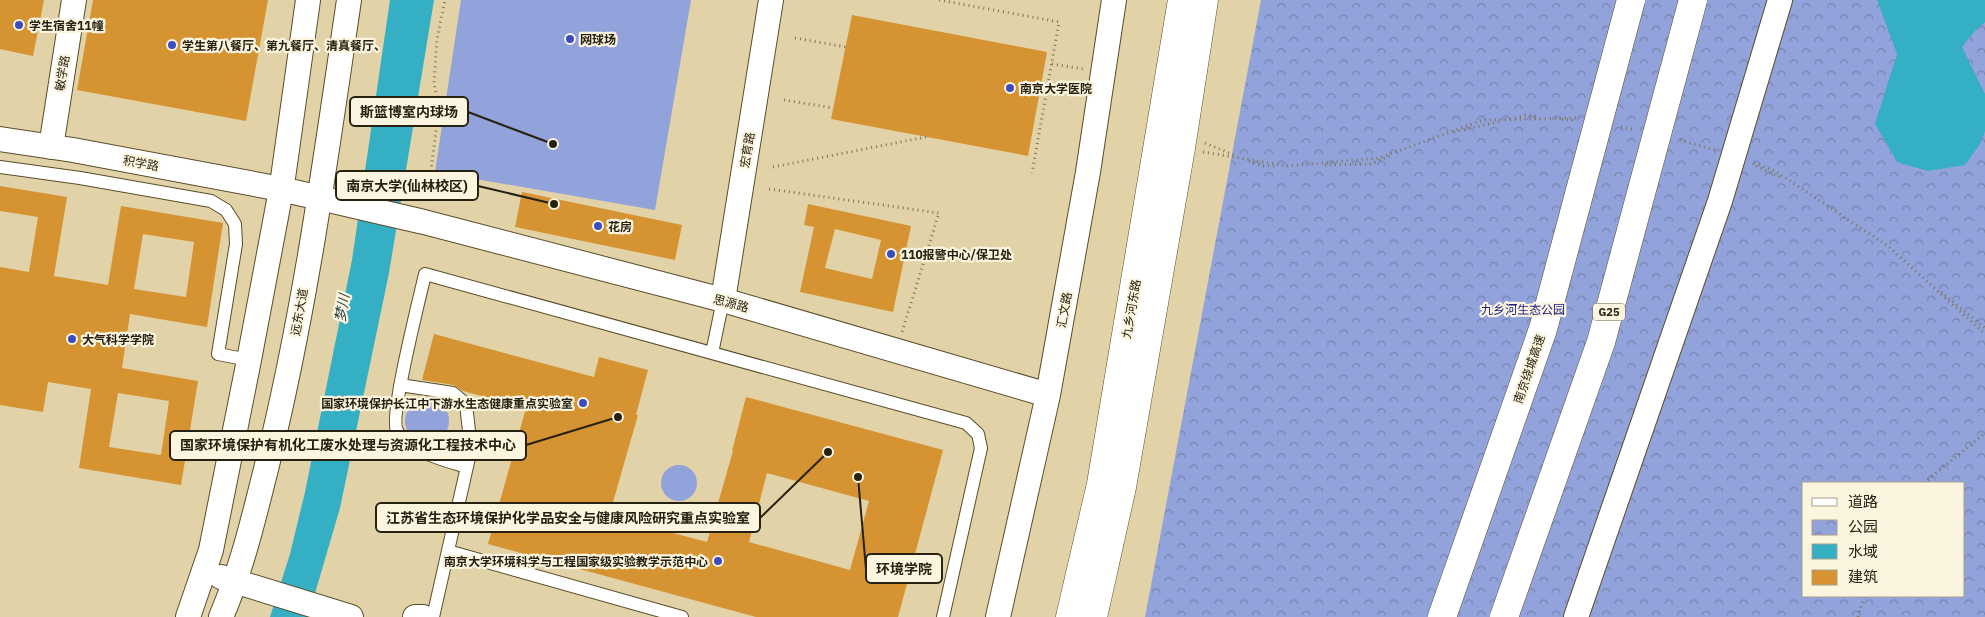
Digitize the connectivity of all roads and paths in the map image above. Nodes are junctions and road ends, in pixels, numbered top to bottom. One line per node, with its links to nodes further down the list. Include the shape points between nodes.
1 (74, 0): 21 (street, 敏学路)
2 (308, 0): 25 (street)
3 (349, 0): 27 (street, 远东大道)
4 (445, 0): 28 (path, via 437,39 434,82 439,108 434,154)
5 (771, 0): 29 (street, 宏育路)
6 (939, 0): 15 (path, via 1059,22)
7 (1114, 0): 16 (street, 汇文路)
8 (1182, 0): 52 (main road, 九乡河东路, via 1102,484)
9 (1204, 0): 53 (main road, 九乡河东路, via 1122,487)
10 (1631, 0): 54 (main road, 南京绕城高速, bridge, via 1543,329)
11 (1693, 0): 55 (main road, G25, bridge, via 1601,342)
12 (1780, 0): 56 (street, via 1720,201)
13 (795, 38): 14 (path)
14 (846, 47)
15 (1052, 64): 16 (path); 24 (path)
16 (1104, 72): 34 (street, 汇文路)
17 (784, 100): 18 (path)
18 (834, 108)
19 (926, 137): 23 (path)
20 (0, 139): 21 (street, 积学路)
21 (51, 147): 25 (street, 积学路)
22 (0, 167): 32 (lane, via 211,201 226,210 236,224 236,244 218,354)
23 (773, 167)
24 (1032, 173)
25 (282, 189): 27 (street, 积学路); 32 (street)
26 (769, 189): 30 (path, via 940,213)
27 (331, 200): 28 (street, 思源路); 40 (street, 远东大道)
28 (418, 220): 29 (street, 思源路)
29 (723, 300): 30 (street, 思源路); 31 (lane)
30 (896, 352): 34 (street, 思源路)
31 (712, 353): 33 (lane, via 425,274); 50 (lane, via 966,423 978,434 981,448)
32 (249, 360): 39 (street)
33 (400, 385): 36 (lane, via 396,431 409,444 438,458); 36 (lane, via 453,393 466,404 471,449)
34 (1048, 395): 51 (street, 汇文路)
35 (1985, 434): 37 (path)
36 (467, 466): 38 (lane)
37 (1925, 482)
38 (448, 552): 42 (lane); 48 (lane)
39 (204, 572): 40 (street); 43 (street)
40 (236, 581): 44 (street, 远东大道); 45 (street)
41 (1864, 597): 57 (path)
42 (644, 612): 49 (lane)
43 (188, 617)
44 (221, 617)
45 (351, 617)
46 (415, 617): 47 (street)
47 (423, 617)
48 (433, 617)
49 (682, 617)
50 (943, 617)
51 (998, 617)
52 (1070, 617)
53 (1093, 617)
54 (1442, 617)
55 (1504, 617)
56 (1576, 617)
57 (1858, 617)

